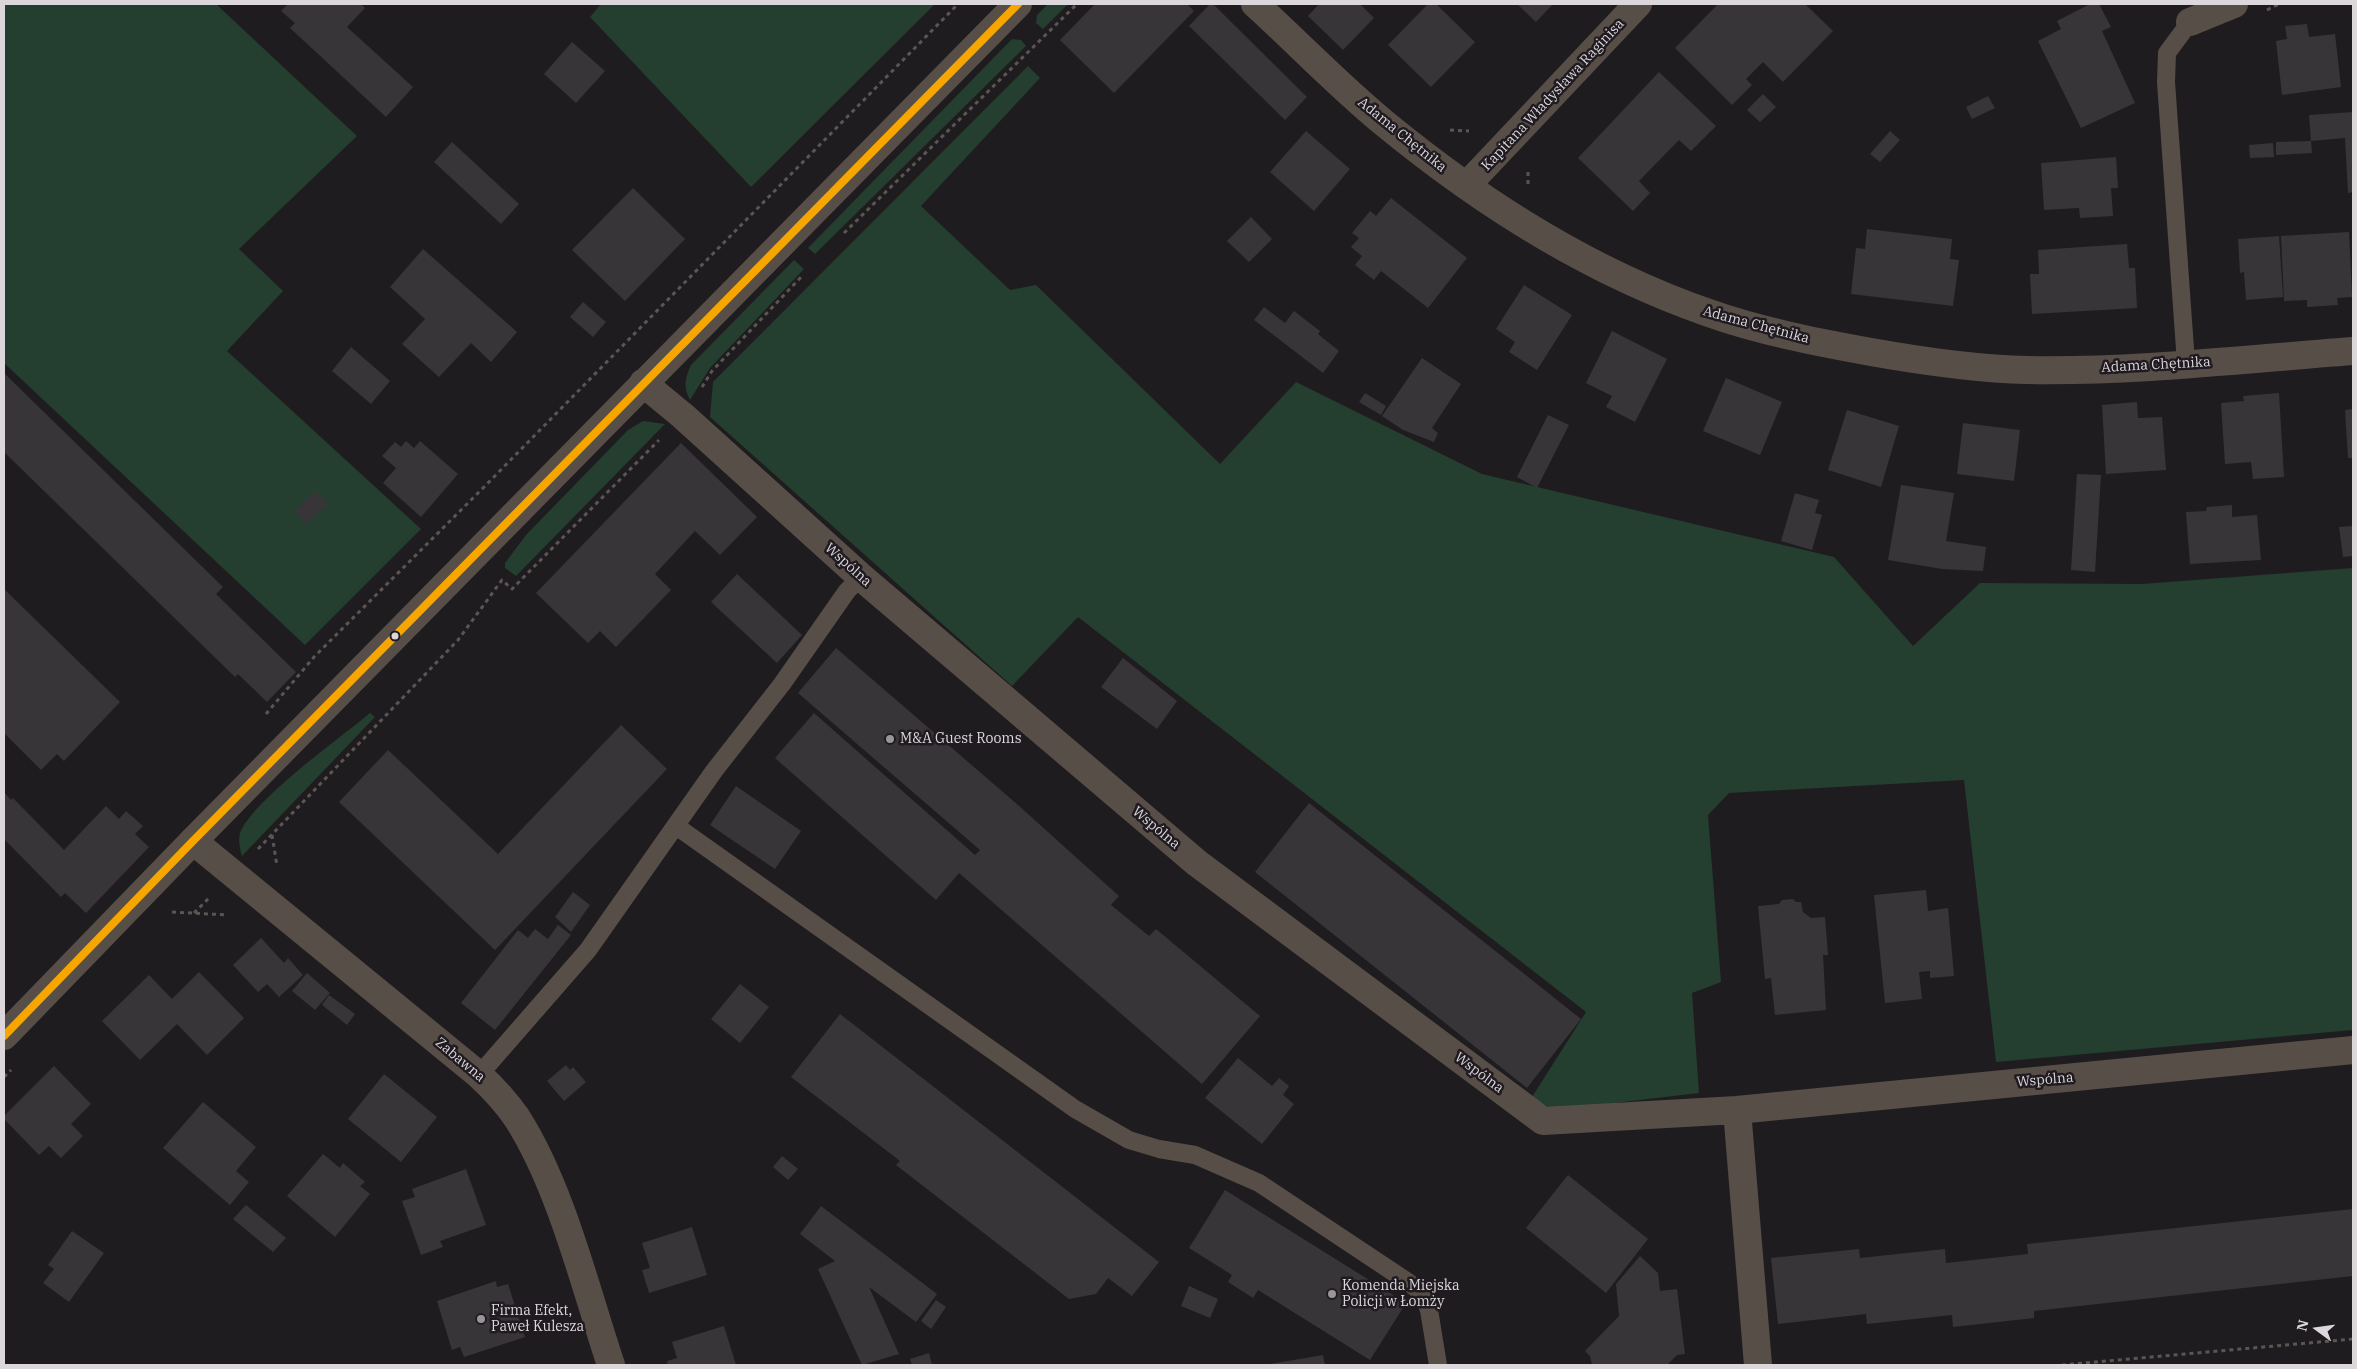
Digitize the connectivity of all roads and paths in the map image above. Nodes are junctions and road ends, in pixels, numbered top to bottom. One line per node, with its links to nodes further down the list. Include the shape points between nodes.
1 (958, 4): 13 (path)
2 (1018, 4): 18 (street)
3 (1077, 4): 14 (path)
4 (1255, 4): 11 (street, Adama Chętnika, via 1381,121)
5 (1638, 4): 11 (street, Kapitana Władysława Raginisa)
6 (2234, 4): 7 (street)
7 (2190, 22): 17 (lane, via 2167,53 2166,82)
8 (1444, 129): 9 (path)
9 (1474, 131)
10 (1530, 165): 12 (path)
11 (1467, 185): 17 (street, Adama Chętnika, via 1592,263 1707,312 1788,335 1873,353 1967,367 2083,369)
12 (1529, 189)
13 (758, 208)
14 (844, 234)
15 (809, 269): 19 (path, via 712,371 696,401)
16 (2353, 351): 17 (street, Adama Chętnika)
17 (2186, 363)
18 (643, 383): 19 (street, Wspólna); 22 (street)
19 (683, 416): 20 (street, Wspólna); 23 (path, via 512,588 502,580 458,640)
20 (861, 577): 21 (lane, via 847,591); 28 (street, Wspólna, via 1197,863 1543,1121)
21 (676, 826): 27 (lane, via 588,950); 31 (lane, via 1075,1108 1129,1140 1195,1155 1259,1183 1408,1282 1422,1294 1429,1310)
22 (193, 841): 23 (street, Zabawna); 25 (street)
23 (233, 874): 24 (path); 27 (street, Zabawna)
24 (194, 913)
25 (4, 1036)
26 (2353, 1050): 28 (street, Wspólna)
27 (479, 1075): 30 (street, Zabawna, via 517,1118 545,1172)
28 (1737, 1110): 32 (street)
29 (2353, 1339): 33 (path)
30 (611, 1365)
31 (1438, 1365)
32 (1758, 1365)
33 (2062, 1365)

